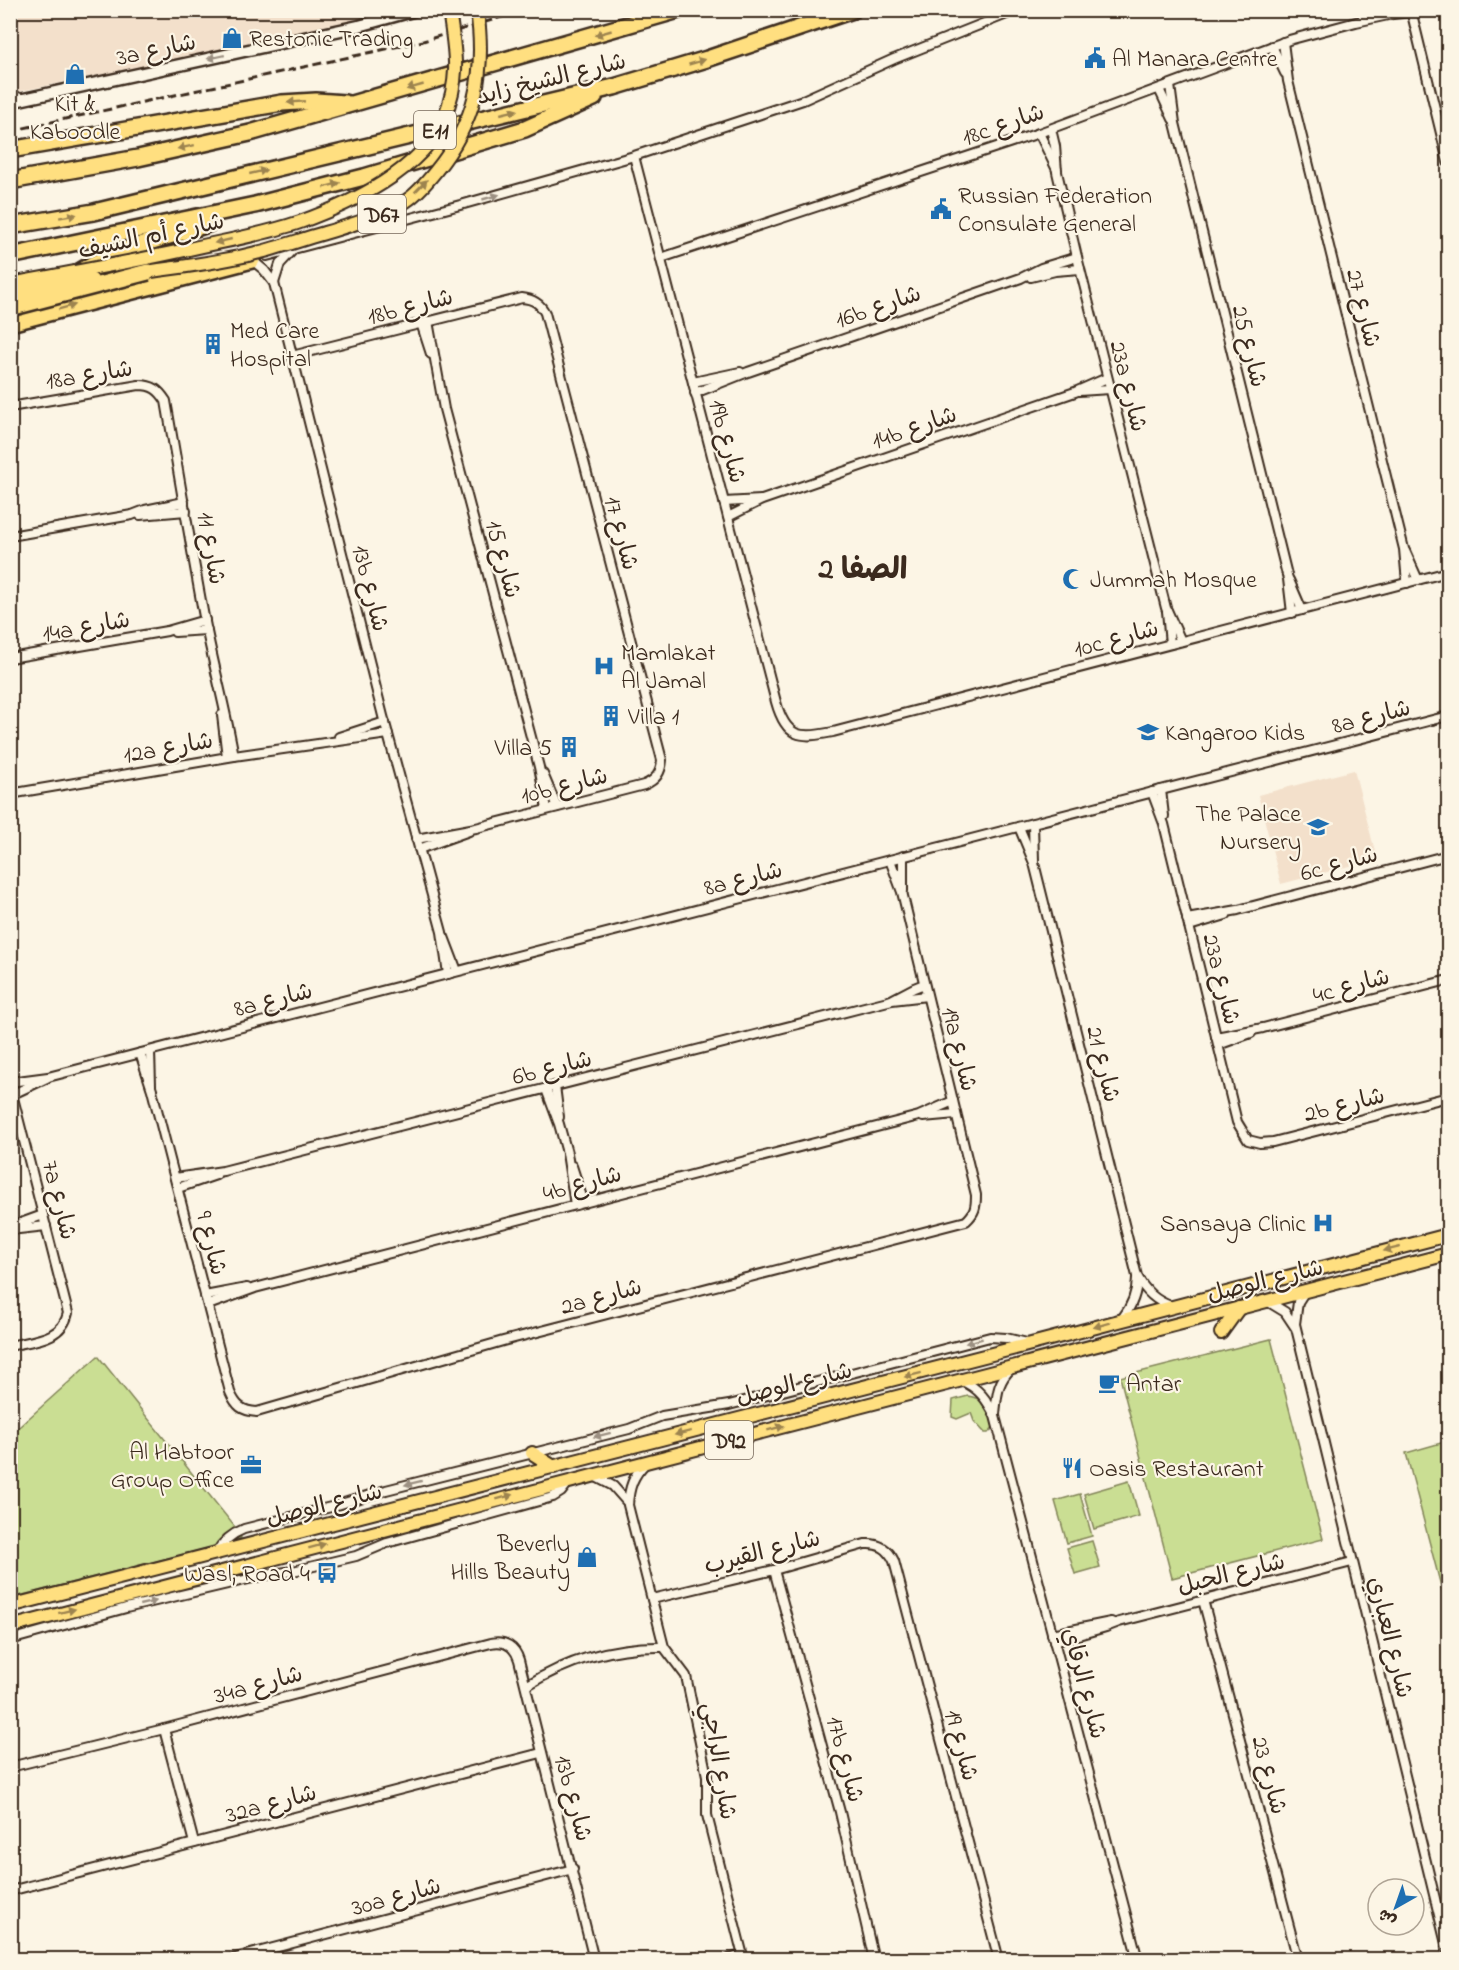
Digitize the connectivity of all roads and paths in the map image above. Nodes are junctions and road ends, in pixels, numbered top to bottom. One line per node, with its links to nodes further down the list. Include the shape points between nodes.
1 (387, 10): 11 (street)
2 (416, 10): 11 (street, 3a شارع)
3 (449, 10): 41 (main road, شارع أم الشيف / D67, one-way to 41, bridge, via 457,60 444,120 411,163 387,181 300,222 145,259)
4 (477, 10): 38 (main road, D67, one-way to 4, bridge, via 255,254 375,218 408,199 449,155 475,100 481,41)
5 (679, 10): 21 (highway, شارع الشيخ زايد / E11, one-way to 21)
6 (852, 10): 16 (highway, شارع الشيخ زايد / E11, one-way to 6)
7 (1017, 10): 26 (street, via 885,62 803,100)
8 (1377, 10): 10 (street, 18c شارع)
9 (1412, 11): 10 (street, 18c شارع); 27 (street)
10 (1356, 22): 12 (street, 18c شارع)
11 (359, 26): 19 (street, 3a شارع, one-way to 19)
12 (1283, 42): 13 (street, 18c شارع); 14 (street, شارع 27)
13 (1272, 46): 14 (street, شارع 27); 15 (street, 18c شارع)
14 (1287, 77): 64 (street, شارع 27)
15 (1170, 84): 17 (street, 18c شارع); 22 (street, شارع 25)
16 (614, 87): 30 (highway, one-way to 16, via 525,129); 31 (highway, شارع الشيخ زايد / E11, one-way to 16, via 94,212)
17 (1159, 89): 22 (street, شارع 25); 23 (street, 18c شارع)
18 (10, 94): 19 (street)
19 (23, 99): 20 (street, 3a شارع)
20 (10, 102)
21 (354, 104): 25 (highway, one-way to 25, via 282,103); 29 (highway, شارع الشيخ زايد / E11, one-way to 29, via 250,133)
22 (1174, 123): 66 (street, شارع 25)
23 (1051, 129): 24 (street, 18c شارع); 28 (street, 23a شارع)
24 (1039, 133): 28 (street, 23a شارع); 35 (street, 18c شارع)
25 (10, 150)
26 (634, 156): 32 (street, one-way to 26); 35 (street, 19b شارع)
27 (1449, 162)
28 (1057, 172): 34 (street, 23a شارع)
29 (10, 181)
30 (255, 205): 33 (highway); 45 (highway, via 110,255)
31 (10, 226)
32 (293, 250): 36 (street); 40 (street, via 279,264)
33 (10, 256)
34 (1077, 257): 37 (street, 23a شارع); 39 (street, 16b شارع)
35 (661, 258): 51 (street, 19b شارع)
36 (252, 260): 40 (street, 13b شارع); 47 (highway, one-way to 36)
37 (1080, 269): 39 (street, 16b شارع); 50 (street, 23a شارع)
38 (148, 272): 42 (main road, D67, bridge); 44 (highway, bridge)
39 (1021, 278): 49 (street, 16b شارع)
40 (274, 283): 48 (street, 13b شارع)
41 (10, 284)
42 (10, 294)
43 (537, 302): 46 (street, 18b شارع, via 522,298); 85 (street, شارع 17, via 545,313 662,760)
44 (10, 308)
45 (10, 316)
46 (425, 322): 48 (street, 18b شارع); 84 (street, شارع 15, via 444,409)
47 (10, 323)
48 (292, 356): 79 (street, 13b شارع)
49 (748, 372): 51 (street, 16b شارع); 54 (street, 16b شارع)
50 (1107, 378): 52 (street, 23a شارع); 53 (street, 14b شارع)
51 (693, 382): 54 (street, 19b شارع)
52 (1110, 389): 53 (street, 14b شارع); 69 (street, 23a شارع)
53 (1078, 391): 57 (street, 14b شارع)
54 (695, 393): 59 (street, 19b شارع)
55 (166, 401): 56 (street, 18a شارع, via 155,388 139,385); 58 (street, شارع 11)
56 (10, 407)
57 (762, 500): 59 (street, 14b شارع); 62 (street, 14b شارع)
58 (184, 502): 60 (street, شارع 11); 61 (street)
59 (724, 502): 62 (street, 19b شارع)
60 (186, 511): 61 (street); 72 (street, شارع 11)
61 (132, 514): 63 (street)
62 (728, 517): 80 (street, 19b شارع, via 778,711)
63 (10, 536)
64 (1404, 549): 67 (street, شارع 27); 68 (street, شارع 27)
65 (1449, 572): 67 (street, 10c شارع)
66 (1288, 579): 70 (street, شارع 25); 71 (street, شارع 25)
67 (1418, 580): 68 (street, 10c شارع)
68 (1407, 583): 70 (street, 10c شارع)
69 (1167, 610): 75 (street, 23a شارع); 76 (street, 23a شارع)
70 (1302, 610): 71 (street, 10c شارع)
71 (1292, 613): 75 (street, 10c شارع)
72 (205, 620): 73 (street, شارع 11); 74 (street, 14a شارع)
73 (207, 630): 74 (street, 14a شارع); 83 (street, شارع 11)
74 (167, 631): 77 (street, 14a شارع)
75 (1181, 641): 76 (street, 10c شارع)
76 (1170, 644): 80 (street, 10c شارع, via 833,732 811,737)
77 (10, 658)
78 (1449, 716): 86 (street, 8a شارع)
79 (385, 722): 81 (street, 13b شارع); 82 (street, 12a شارع)
80 (793, 732)
81 (388, 734): 82 (street, 12a شارع); 95 (street, 13b شارع)
82 (333, 741): 83 (street, 12a شارع)
83 (231, 757): 88 (street, 12a شارع)
84 (539, 767): 89 (street, شارع 15); 90 (street, شارع 15)
85 (658, 776): 89 (street, 10b شارع, via 644,785)
86 (1161, 790): 87 (street, 8a شارع); 92 (street, 23a شارع)
87 (1152, 792): 91 (street, 8a شارع); 92 (street, 23a شارع)
88 (10, 794)
89 (558, 807): 90 (street, 10b شارع)
90 (547, 809): 94 (street, 10b شارع)
91 (1033, 823): 93 (street, 8a شارع); 100 (street, شارع 21)
92 (1164, 824): 102 (street, 23a شارع)
93 (1019, 827): 98 (street, 8a شارع); 100 (street, شارع 21)
94 (476, 828): 95 (street, 10b شارع); 96 (street, 10b شارع)
95 (416, 839): 96 (street, 13b شارع)
96 (419, 849): 103 (street, 13b شارع)
97 (1449, 855): 102 (street, 6c شارع)
98 (903, 856): 99 (street, 8a شارع); 101 (street, 19a شارع)
99 (890, 860): 101 (street, 19a شارع); 104 (street, 8a شارع)
100 (1034, 862): 134 (street, شارع 21)
101 (902, 892): 107 (street, 19a شارع)
102 (1188, 922): 110 (street, 23a شارع)
103 (442, 933): 104 (street, 13b شارع); 105 (street, 13b شارع)
104 (457, 971): 105 (street, 8a شارع)
105 (448, 974): 111 (street, 8a شارع)
106 (1449, 980): 110 (street, 4c شارع)
107 (924, 984): 108 (street, 19a شارع); 109 (street, 6b شارع)
108 (927, 996): 109 (street, 6b شارع); 119 (street, 19a شارع)
109 (892, 1000): 115 (street, 6b شارع)
110 (1217, 1041): 123 (street, 23a شارع, via 1237,1122)
111 (150, 1051): 112 (street, 8a شارع); 114 (street, شارع 9)
112 (140, 1053): 113 (street, 8a شارع); 114 (street, شارع 9)
113 (48, 1077): 116 (street, 8a شارع); 116 (street, 8a شارع)
114 (151, 1086): 125 (street, شارع 9)
115 (555, 1086): 117 (street, 6b شارع); 122 (street)
116 (11, 1087): 129 (street, 7a شارع)
117 (546, 1089): 122 (street); 124 (street, 6b شارع)
118 (1449, 1097): 123 (street, 2b شارع, via 1273,1142)
119 (953, 1101): 120 (street, 19a شارع); 121 (street, 4b شارع)
120 (956, 1114): 121 (street, 4b شارع); 128 (street, 19a شارع, via 976,1195)
121 (919, 1116): 127 (street, 4b شارع)
122 (559, 1124): 127 (street)
123 (1248, 1140)
124 (223, 1171): 125 (street, 6b شارع); 126 (street, 6b شارع)
125 (175, 1178): 126 (street, شارع 9)
126 (178, 1188): 137 (street, شارع 9)
127 (580, 1204): 135 (street, 4b شارع)
128 (973, 1214): 149 (street, 2a شارع, via 958,1224 503,1341 257,1412)
129 (43, 1215): 130 (street, 7a شارع); 131 (street)
130 (46, 1226): 131 (street); 146 (street, 7a شارع, via 66,1302 66,1323 49,1337)
131 (10, 1229)
132 (1449, 1235): 140 (main road, شارع الوصل / D92, one-way to 140)
133 (1449, 1254): 136 (main road, شارع الوصل / D92)
134 (1137, 1276): 140 (street, شارع 21, via 1155,1299); 142 (street, شارع 21, via 1136,1295)
135 (255, 1288): 137 (street, 4b شارع); 139 (street, 4b شارع)
136 (1306, 1290): 138 (main road, شارع الوصل / D92); 143 (street, شارع العباري, via 1296,1309)
137 (205, 1296): 139 (street, شارع 9)
138 (1267, 1301): 141 (main road, شارع الوصل / D92); 143 (street, شارع العباري, via 1285,1312)
139 (208, 1305): 149 (street, شارع 9, via 230,1392)
140 (1172, 1306): 142 (main road, شارع الوصل / D92)
141 (1239, 1308): 144 (main road); 147 (main road, شارع الوصل / D92)
142 (1122, 1319): 145 (main road, شارع الوصل / D92, one-way to 145)
143 (1296, 1331): 159 (street, شارع العباري)
144 (1221, 1333)
145 (1031, 1344): 151 (street, one-way to 151, via 990,1337 729,1405 662,1416 629,1429); 153 (main road, شارع الوصل / D92, one-way to 153)
146 (10, 1346)
147 (1015, 1366): 148 (main road, شارع الوصل / D92); 150 (street, شارع الرقاي, via 999,1385)
148 (958, 1380): 150 (street, شارع الرقاي, via 982,1394); 152 (main road, شارع الوصل / D92, one-way to 148)
149 (239, 1408)
150 (995, 1416): 165 (street, شارع الرقاي)
151 (532, 1453): 153 (main road); 158 (street, one-way to 158, via 244,1529 225,1540)
152 (650, 1460): 154 (main road, شارع الوصل / D92); 156 (street, شارع الراجي, via 633,1480)
153 (554, 1467): 158 (main road, شارع الوصل / D92)
154 (592, 1475): 155 (main road, شارع الوصل / D92); 156 (street, شارع الراجي, via 613,1486)
155 (569, 1481): 164 (main road, شارع الوصل / D92, one-way to 155); 166 (street, شارع الوصل, one-way to 155, via 126,1608 362,1554 387,1543 553,1497)
156 (628, 1505): 161 (street, شارع الراجي)
157 (880, 1546): 160 (street, شارع القيرب, via 865,1544); 182 (street, شارع 19, via 894,1561)
158 (216, 1553): 163 (main road, شارع الوصل / D92)
159 (1352, 1562): 162 (street, شارع الحبل); 176 (street, شارع العباري)
160 (774, 1570): 161 (street, شارع القيرب); 181 (street, 17b شارع, via 840,1810)
161 (652, 1599): 167 (street, شارع الراجي)
162 (1203, 1600): 165 (street, شارع الحبل); 184 (street, شارع 23)
163 (10, 1606)
164 (10, 1627)
165 (1053, 1638): 183 (street, شارع الرقاي)
166 (10, 1640)
167 (664, 1647): 169 (street, via 592,1655 557,1668); 177 (street, شارع الراجي, via 686,1676 707,1776 707,1815)
168 (514, 1649): 169 (street, 13b شارع); 170 (street, 34a شارع, via 503,1642 491,1643)
169 (526, 1686): 171 (street, 13b شارع)
170 (164, 1729): 172 (street, 34a شارع); 173 (street)
171 (541, 1753): 173 (street, 32a شارع); 174 (street, 13b شارع)
172 (10, 1767)
173 (194, 1843): 175 (street, 32a شارع)
174 (573, 1869): 178 (street, 30a شارع); 179 (street, 13b شارع)
175 (10, 1891)
176 (1449, 1952)
177 (743, 1957): 180 (street)
178 (228, 1959)
179 (594, 1959)
180 (725, 1959)
181 (874, 1959)
182 (999, 1959)
183 (1138, 1959)
184 (1299, 1959)

